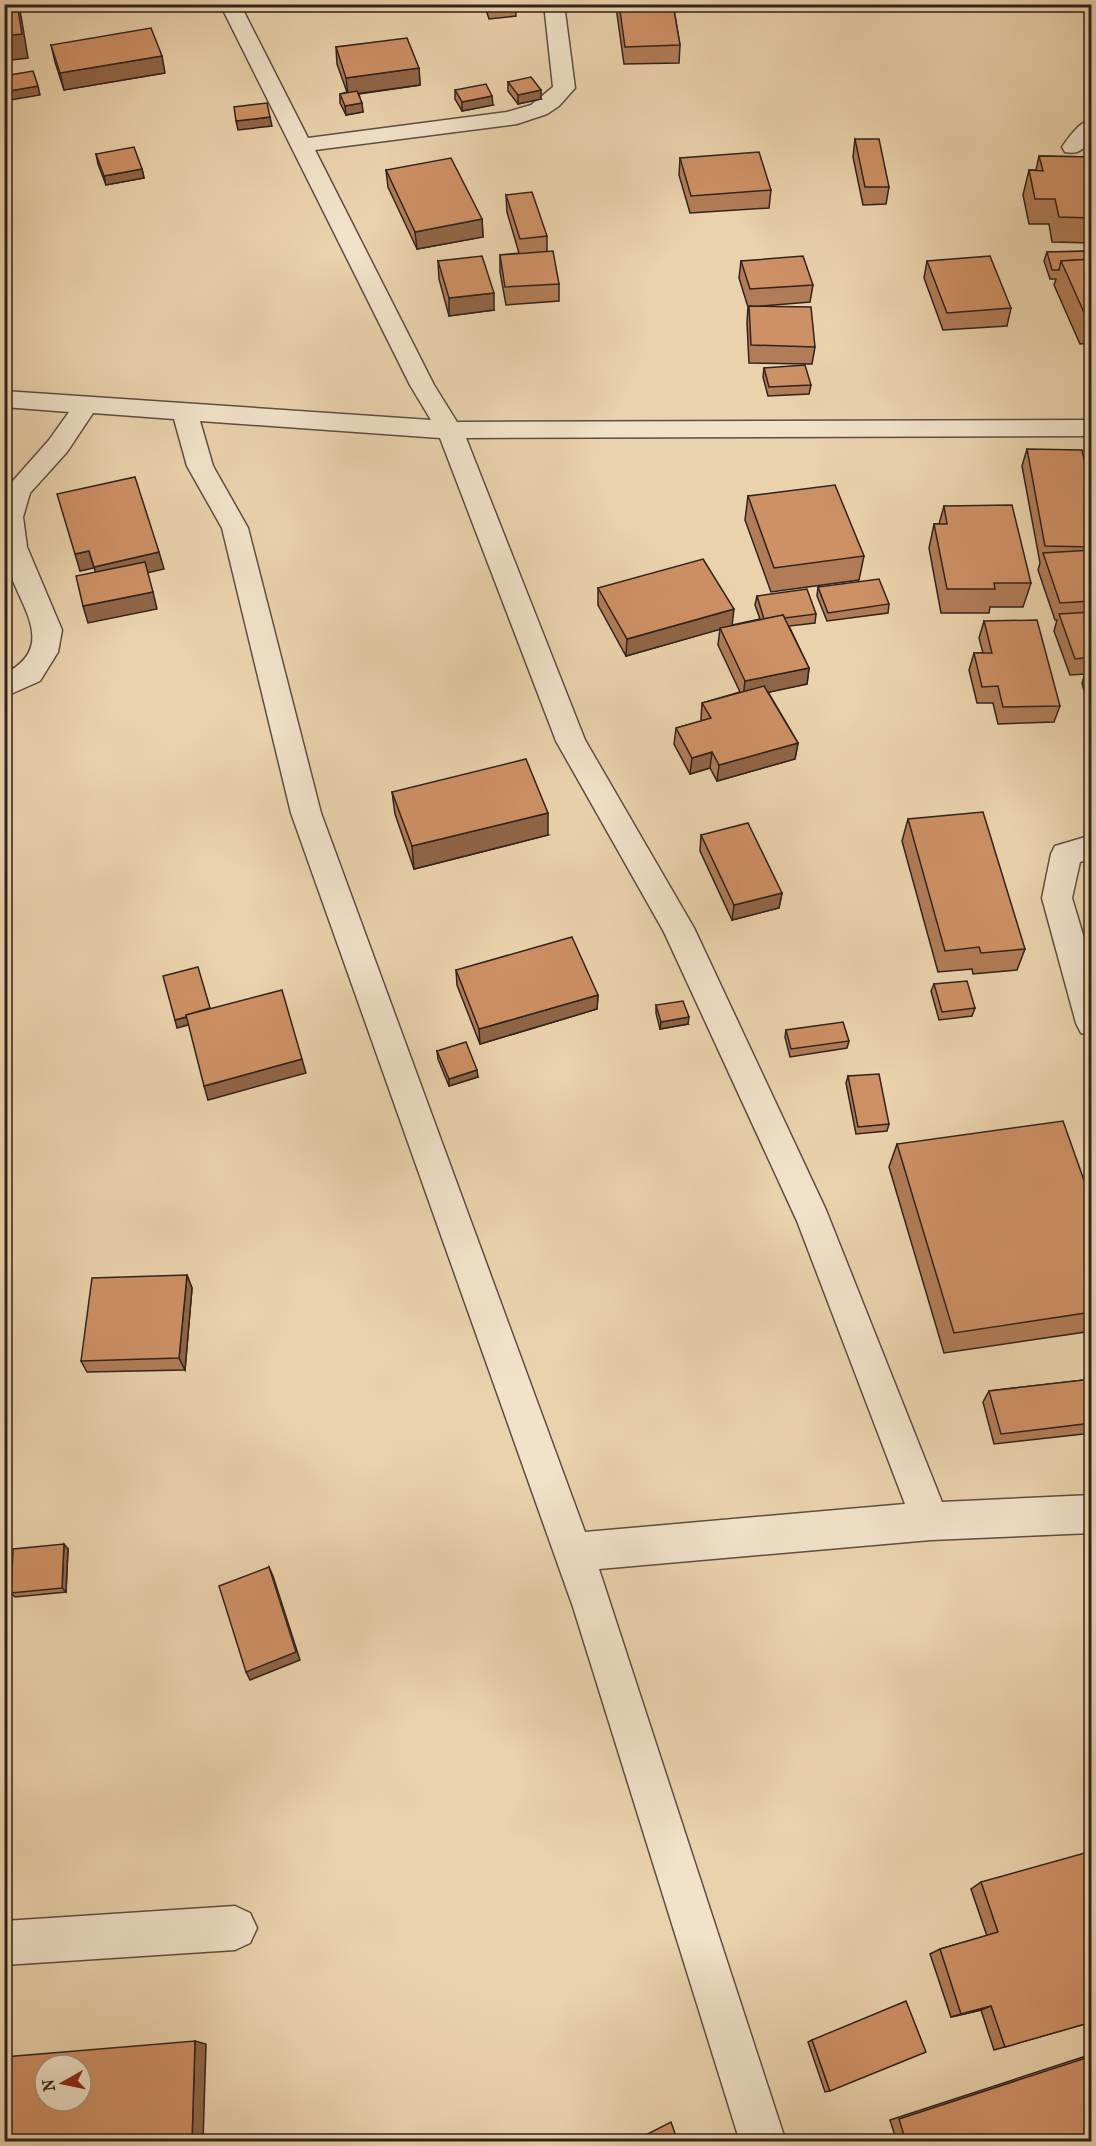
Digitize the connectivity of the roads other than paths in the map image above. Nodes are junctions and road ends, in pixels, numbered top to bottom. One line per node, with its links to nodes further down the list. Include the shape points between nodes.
1 (230, 4): 4 (street)
2 (554, 4): 4 (street, via 564,88 550,104 533,114)
3 (1092, 124): 5 (street)
4 (303, 145): 10 (street, via 422,385)
5 (1073, 147)
6 (4, 399): 7 (street)
7 (86, 405): 8 (street); 11 (street, via 58,446 18,490 12,508 14,547 48,630 44,652 30,674)
8 (184, 411): 10 (street); 16 (street, via 200,466 235,528 306,813)
9 (1092, 428): 10 (street)
10 (450, 430): 15 (street, via 571,741 678,928 814,1221)
11 (4, 687)
12 (1092, 847): 13 (street, via 1066,854 1057,898)
13 (1092, 1023)
14 (1092, 1514): 15 (street)
15 (931, 1521): 16 (street)
16 (573, 1552): 19 (street)
17 (235, 1928): 18 (street)
18 (4, 1943)
19 (763, 2142)

